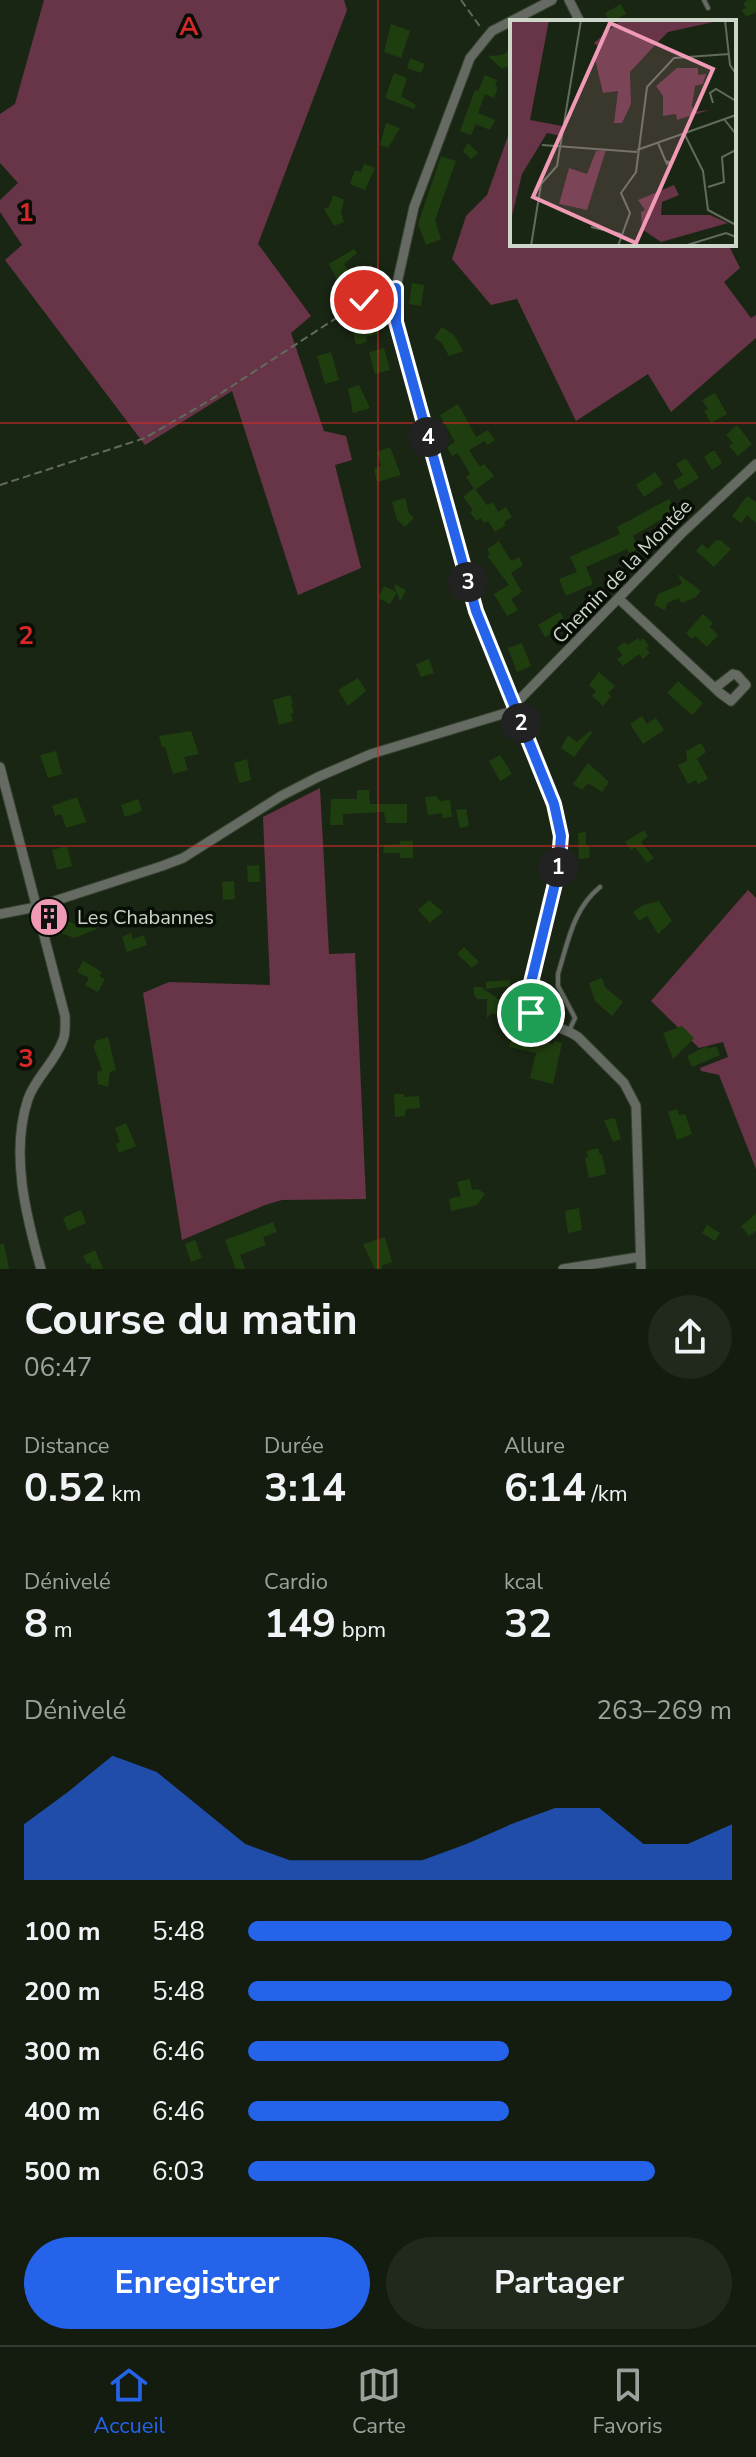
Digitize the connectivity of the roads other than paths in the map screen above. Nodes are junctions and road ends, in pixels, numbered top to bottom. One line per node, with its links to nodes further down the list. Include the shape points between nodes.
1 (552, 0): 5 (street)
2 (569, 0): 6 (street)
3 (704, 0): 4 (lane)
4 (708, 8)
5 (515, 20)
6 (579, 20)
7 (510, 23): 11 (street, via 486,36 470,58 414,207 396,288 396,322 476,611)
8 (753, 471): 9 (street, Chemin de la Montée, via 682,533)
9 (619, 599): 10 (street); 11 (street, Chemin de la Montée)
10 (715, 688)
11 (514, 705): 14 (street, Chemin de la Montée, via 371,754 281,796 183,858); 16 (street, via 554,804 561,836 527,1005 538,1021)
12 (0, 767): 14 (street)
13 (600, 887): 16 (lane, via 579,909 558,974 558,986 575,1018)
14 (36, 907): 15 (street, Chemin de la Montée); 18 (street, via 65,1016 64,1040 29,1097 21,1129 20,1168)
15 (0, 914)
16 (569, 1031): 17 (street, via 624,1083 636,1106)
17 (639, 1257): 19 (street); 20 (street)
18 (41, 1269)
19 (563, 1269)
20 (641, 1269)

